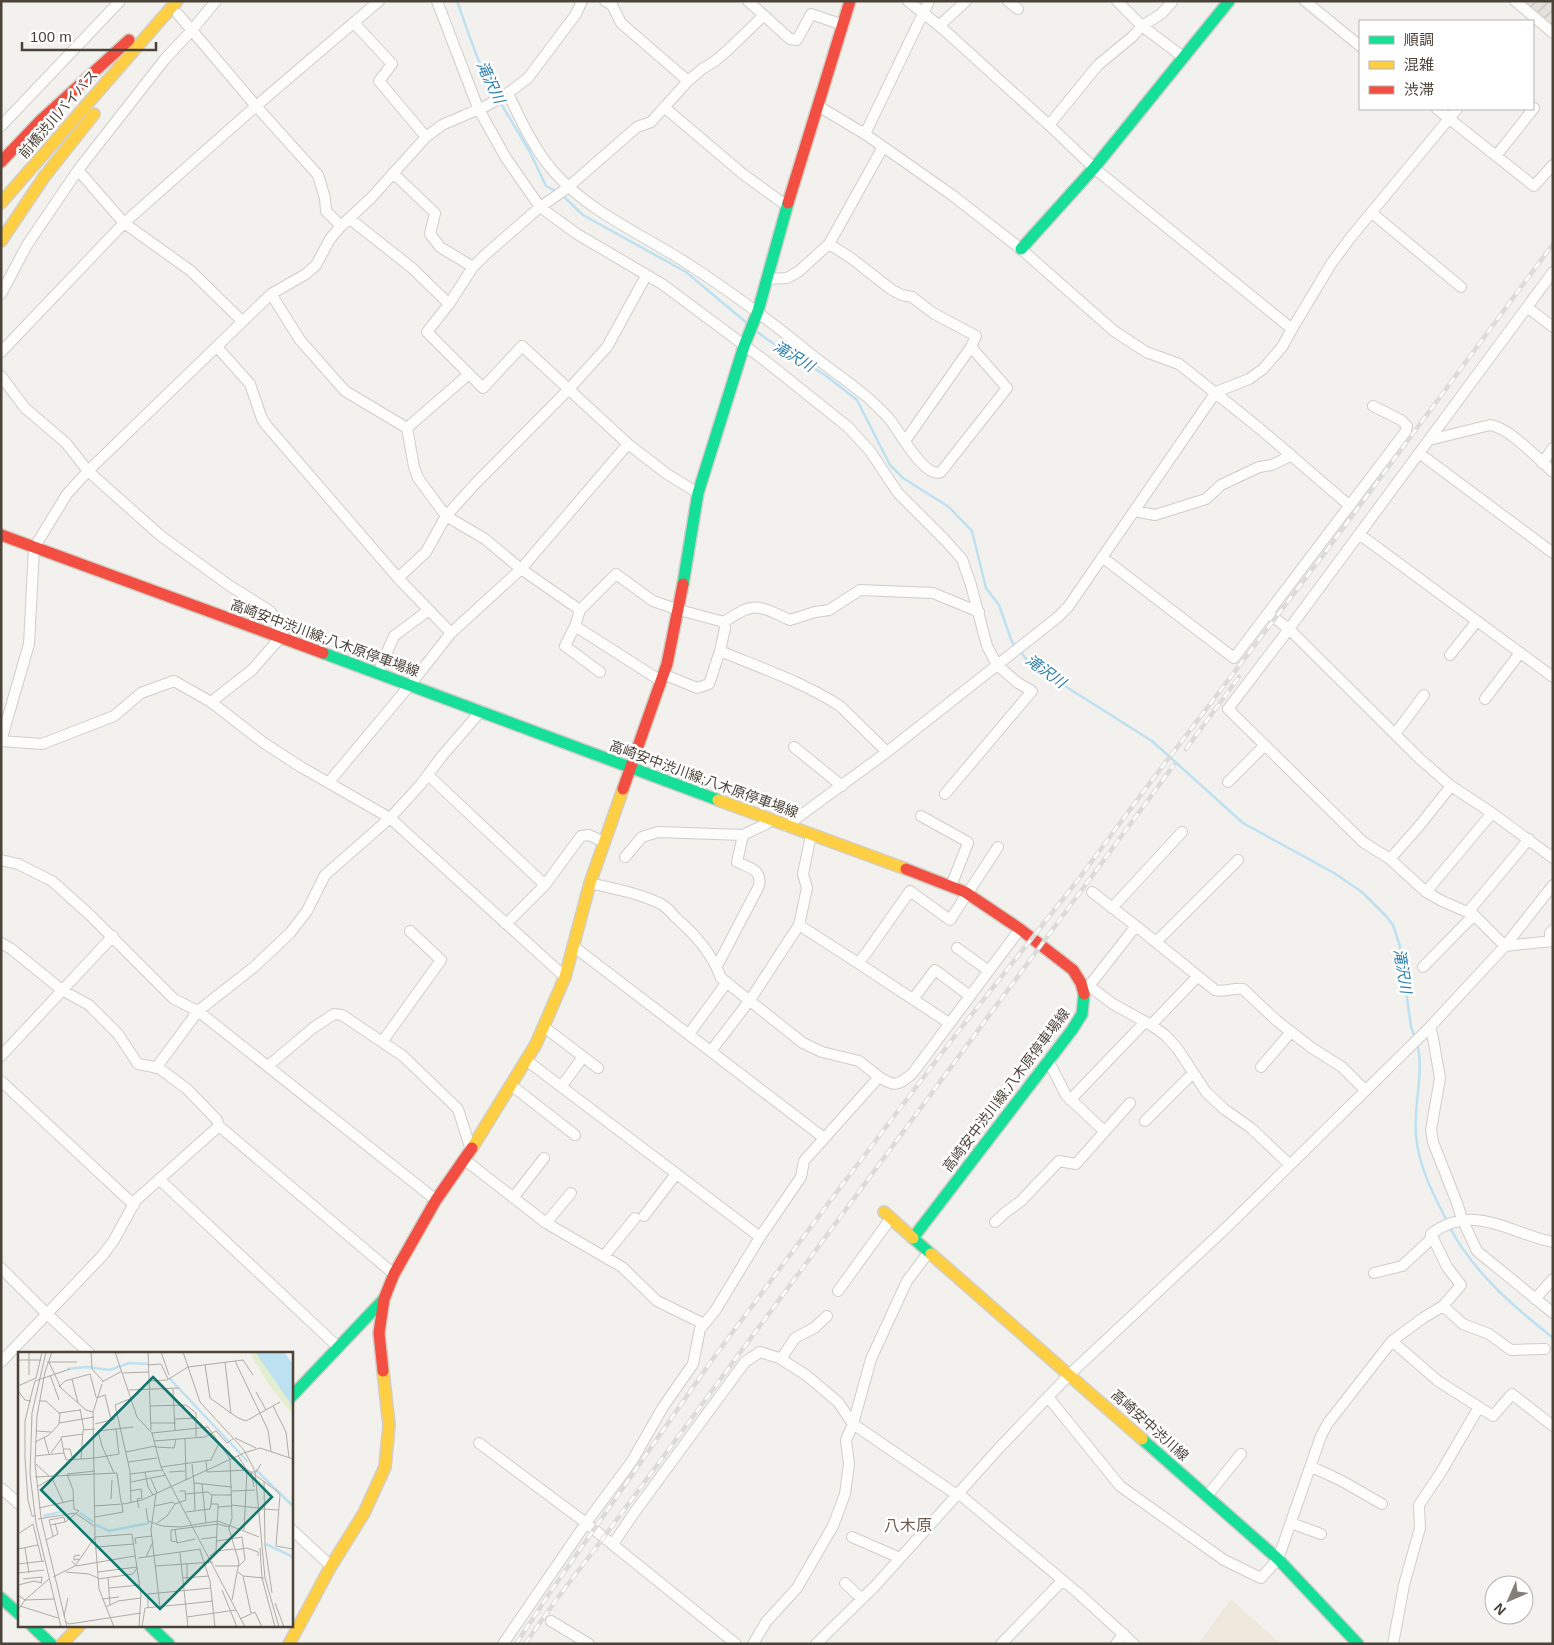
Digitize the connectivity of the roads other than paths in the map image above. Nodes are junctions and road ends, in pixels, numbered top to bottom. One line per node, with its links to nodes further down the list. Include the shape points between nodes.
1 (120, 1): 46 (street)
2 (172, 1): 51 (main road, via 41,120)
3 (177, 1): 32 (main road, 前橋渋川バイパス)
4 (216, 1): 30 (street)
5 (379, 1): 26 (street)
6 (437, 1): 39 (street)
7 (582, 1): 36 (street, via 576,14 528,78)
8 (605, 1): 35 (street, via 612,5 622,23)
9 (748, 1): 23 (street)
10 (850, 1): 27 (main road)
11 (908, 1): 22 (street)
12 (929, 1): 22 (street)
13 (966, 1): 28 (street)
14 (1008, 1): 20 (street)
15 (1117, 1): 29 (street)
16 (1229, 1): 34 (main road)
17 (1305, 1): 33 (street)
18 (1515, 1): 24 (street)
19 (1172, 2): 29 (street)
20 (1018, 10)
21 (178, 14): 30 (street)
22 (922, 14): 28 (street); 47 (street)
23 (763, 16): 27 (street, via 790,39 797,40 812,14); 35 (street, via 728,50)
24 (1529, 18)
25 (1534, 21): 31 (street)
26 (354, 24): 37 (street); 48 (street, via 392,64 379,81)
27 (843, 25): 38 (main road)
28 (938, 26): 45 (street)
29 (1142, 26): 34 (street); 45 (street, via 1098,65)
30 (192, 30): 37 (street); 54 (street, via 165,59)
31 (1553, 32)
32 (148, 35): 57 (main road, 前橋渋川バイパス); 64 (main road, via 133,65 50,170)
33 (1359, 45)
34 (1183, 58): 53 (main road)
35 (688, 81): 40 (street)
36 (506, 94): 39 (street); 56 (street, via 539,152)
37 (256, 106): 62 (street); 63 (street, via 318,175 326,211)
38 (818, 106): 47 (street); 58 (main road)
39 (482, 107): 48 (street, via 442,125); 59 (street, via 506,158)
40 (664, 107): 56 (street, via 651,122 637,127); 58 (street, via 743,174)
41 (1438, 110): 44 (street)
42 (1456, 110): 44 (street)
43 (1532, 110): 50 (street)
44 (1449, 118): 50 (street); 60 (street)
45 (1049, 125): 53 (street)
46 (1, 126)
47 (865, 134): 49 (street)
48 (426, 137): 55 (street)
49 (883, 147): 65 (street); 66 (street)
50 (1496, 156): 52 (street, via 1534,186)
51 (1, 162)
52 (1553, 165)
53 (1094, 168): 66 (main road); 79 (street)
54 (78, 170): 62 (street); 72 (street)
55 (393, 173): 61 (street); 67 (street, via 435,213 430,234 440,247)
56 (567, 188): 59 (street); 76 (street)
57 (1, 203)
58 (787, 206): 70 (main road)
59 (540, 207): 67 (street); 69 (street)
60 (1372, 212): 71 (street); 79 (street, via 1331,264)
61 (350, 219): 63 (street); 74 (street, via 412,268)
62 (124, 223): 77 (street, via 191,271); 83 (street)
63 (341, 226): 73 (street, via 316,265)
64 (1, 241)
65 (829, 244): 70 (street, via 798,272 787,278); 82 (street, via 892,290 912,297 932,313 976,336)
66 (1021, 249): 87 (street, via 1114,331 1146,352 1178,364)
67 (473, 267): 74 (street)
68 (1553, 272): 75 (street)
69 (646, 276): 80 (street, via 662,284); 86 (street, via 607,347)
70 (767, 279): 76 (main road)
71 (1461, 287)
72 (1, 294)
73 (271, 294): 77 (street); 89 (street, via 300,340 345,392)
74 (449, 304): 84 (street, via 427,332)
75 (1527, 307): 78 (street); 90 (street)
76 (758, 311): 80 (main road); 91 (street, via 870,399)
77 (242, 321): 81 (street)
78 (1553, 327)
79 (1292, 329): 87 (street, via 1282,347 1263,368 1249,378)
80 (744, 346): 99 (main road); 113 (street, via 848,427 870,451 898,493 962,559)
81 (216, 347): 97 (street); 109 (street, via 250,384 267,426)
82 (971, 347): 91 (street); 91 (street, via 1007,388 938,474 923,466)
83 (1, 352)
84 (469, 374): 86 (street, via 483,388 522,346); 89 (street)
85 (1, 376): 97 (street, via 26,408 66,442)
86 (568, 390): 92 (street); 102 (street)
87 (1216, 392): 94 (street); 101 (street)
88 (1373, 406): 100 (street, via 1401,420 1407,426 1406,431)
89 (407, 428): 102 (street, via 418,478)
90 (1429, 440): 95 (street); 96 (street, via 1490,425 1499,426)
91 (905, 441)
92 (628, 444): 99 (street); 108 (street)
93 (1553, 448): 96 (street)
94 (1290, 454): 100 (street); 101 (street, via 1221,485 1206,499 1155,515)
95 (1419, 454): 103 (street); 106 (street)
96 (1542, 463): 98 (street)
97 (88, 471): 105 (street, via 68,494); 120 (street, via 160,536 270,611 280,624 283,634)
98 (1553, 472)
99 (698, 493): 112 (main road)
100 (1350, 506): 114 (street)
101 (1134, 511): 107 (street)
102 (446, 516): 108 (street, via 485,539); 109 (street, via 426,552)
103 (1359, 534): 115 (street); 118 (street)
104 (1, 535): 105 (main road, 高崎安中渋川線;八木原停車場線)
105 (34, 548): 120 (main road, 高崎安中渋川線;八木原停車場線); 135 (street, via 29,644)
106 (1553, 553)
107 (1102, 557): 114 (street, via 1234,658); 124 (street, via 1068,607)
108 (521, 569): 111 (street); 119 (street)
109 (398, 578): 110 (street)
110 (429, 610): 119 (street); 126 (street, via 394,636)
111 (580, 610): 112 (street, via 616,574 653,601); 117 (street)
112 (679, 610): 116 (street); 128 (main road)
113 (979, 612): 116 (street, via 933,593 860,590 829,610 790,620 763,607 753,606); 124 (street, via 987,646)
114 (1269, 614): 118 (street)
115 (1477, 621): 122 (street); 123 (street)
116 (724, 622): 121 (street)
117 (575, 626): 125 (street, via 565,646); 128 (street)
118 (1289, 629): 134 (street); 136 (street, via 1228,709)
119 (451, 633): 129 (street)
120 (280, 638): 126 (main road, 高崎安中渋川線;八木原停車場線); 132 (street, via 252,670)
121 (720, 651): 128 (street, via 709,684 697,688); 138 (street, via 793,680 832,701)
122 (1520, 653): 127 (street); 131 (street)
123 (1450, 655)
124 (997, 666): 138 (street); 145 (street, via 1032,691)
125 (600, 672)
126 (378, 673): 129 (main road, 高崎安中渋川線;八木原停車場線)
127 (1553, 677)
128 (662, 678): 139 (main road)
129 (410, 685): 133 (main road, 高崎安中渋川線;八木原停車場線); 141 (street)
130 (1424, 695): 134 (street)
131 (1485, 699)
132 (211, 702): 135 (street, via 174,681 141,693 114,716 42,744); 141 (street, via 264,744)
133 (481, 711): 139 (main road, 高崎安中渋川線;八木原停車場線); 140 (street)
134 (1394, 734): 144 (street)
135 (1, 741)
136 (1265, 745): 142 (street); 159 (street, via 1363,842)
137 (794, 747): 143 (street)
138 (887, 752): 143 (street)
139 (630, 768): 149 (main road, 高崎安中渋川線;八木原停車場線); 155 (main road)
140 (428, 775): 148 (street); 163 (street)
141 (328, 782): 148 (street)
142 (1228, 782)
143 (842, 786): 150 (street)
144 (1451, 786): 146 (street); 159 (street)
145 (945, 794)
146 (1492, 812): 154 (street); 167 (street)
147 (921, 816): 165 (street, via 968,843)
148 (390, 818): 171 (street); 196 (street, via 325,875 307,911 290,933 254,967)
149 (771, 820): 150 (main road, 高崎安中渋川線;八木原停車場線); 152 (street)
150 (786, 826): 153 (main road, 高崎安中渋川線;八木原停車場線)
151 (1182, 832): 169 (street)
152 (743, 835): 157 (street, via 658,832 642,837); 185 (street, via 737,862 756,871 759,886)
153 (811, 835): 165 (main road, 高崎安中渋川線;八木原停車場線); 172 (street, via 802,874 807,888)
154 (1529, 839): 158 (street); 170 (street)
155 (604, 842): 162 (main road); 163 (street, via 589,835 582,836)
156 (998, 846): 168 (street)
157 (625, 857)
158 (1553, 858)
159 (1390, 859): 167 (street)
160 (1, 860): 177 (street, via 18,864 52,881)
161 (1238, 860): 179 (street)
162 (590, 883): 181 (main road); 185 (street, via 662,904 690,930)
163 (545, 885): 171 (street)
164 (1553, 885): 182 (street)
165 (951, 886): 168 (main road, 高崎安中渋川線;八木原停車場線)
166 (1092, 892): 169 (street)
167 (1426, 892): 170 (street)
168 (967, 893): 174 (main road, 高崎安中渋川線;八木原停車場線); 184 (street, via 950,920 910,891)
169 (1112, 908): 173 (street)
170 (1471, 914): 182 (street); 186 (street)
171 (506, 924): 189 (street)
172 (799, 925): 184 (street); 195 (street)
173 (1136, 926): 179 (street); 191 (street)
174 (1020, 929): 187 (street); 191 (main road, 高崎安中渋川線;八木原停車場線, via 1073,970)
175 (1553, 930): 178 (street)
176 (410, 931): 203 (street, via 441,960)
177 (113, 936): 192 (street); 196 (street, via 174,998)
178 (1551, 941): 182 (street)
179 (1156, 942): 188 (street)
180 (1, 943): 192 (street)
181 (573, 946): 189 (main road); 202 (street)
182 (1505, 946): 200 (street)
183 (957, 948): 187 (street)
184 (858, 963): 194 (street)
185 (717, 966): 190 (street, via 721,978)
186 (1423, 967)
187 (989, 971): 193 (street)
188 (1198, 976): 198 (street); 201 (street, via 1215,990 1243,989)
189 (565, 977): 199 (main road)
190 (727, 982): 195 (street); 202 (street)
191 (1086, 987): 198 (street); 208 (main road, 高崎安中渋川線;八木原停車場線, via 1082,1014)
192 (62, 990): 205 (street); 211 (street, via 89,1005 118,1034 138,1064)
193 (970, 996): 194 (street, via 935,970); 197 (street)
194 (914, 999): 197 (street)
195 (750, 1000): 204 (street); 214 (street, via 803,1043 822,1052 859,1061)
196 (198, 1011): 209 (street); 211 (street)
197 (949, 1023): 214 (street, via 912,1074 893,1085)
198 (1148, 1024): 213 (street, via 1177,1048); 219 (street)
199 (544, 1027): 206 (street); 207 (main road)
200 (1430, 1027): 218 (street); 236 (street, via 1440,1078 1431,1130)
201 (1291, 1032): 210 (street); 218 (street, via 1342,1067)
202 (689, 1034): 204 (street)
203 (382, 1042): 209 (street, via 342,1015 334,1014); 226 (street, via 403,1056 458,1109)
204 (711, 1051): 225 (street)
205 (1, 1056)
206 (583, 1057): 212 (street); 217 (street)
207 (526, 1060): 216 (main road); 217 (street)
208 (1048, 1060): 219 (street); 241 (main road, 高崎安中渋川線;八木原停車場線)
209 (268, 1066): 233 (street)
210 (1261, 1067)
211 (156, 1068): 222 (street, via 187,1089)
212 (598, 1068)
213 (1193, 1073): 221 (street); 228 (street, via 1206,1092)
214 (879, 1077): 225 (street)
215 (1, 1081): 234 (street)
216 (511, 1085): 224 (street); 226 (main road)
217 (561, 1086): 229 (street)
218 (1366, 1090): 228 (street)
219 (1070, 1100): 223 (street)
220 (1130, 1103): 223 (street)
221 (1145, 1121)
222 (219, 1126): 230 (street); 247 (street)
223 (1104, 1131): 237 (street, via 1076,1164 1059,1161 1021,1201)
224 (575, 1135)
225 (824, 1138): 240 (street, via 804,1161 801,1177)
226 (468, 1155): 232 (street); 233 (main road)
227 (544, 1158): 232 (street)
228 (1290, 1165): 263 (street)
229 (676, 1174): 240 (street); 244 (street)
230 (158, 1179): 234 (street); 258 (street)
231 (571, 1193): 238 (street)
232 (513, 1198): 238 (street)
233 (436, 1200): 247 (main road)
234 (134, 1205): 254 (street, via 103,1255)
235 (888, 1215): 241 (main road, 高崎安中渋川線); 249 (street)
236 (1460, 1220): 239 (street, via 1439,1228); 242 (street, via 1483,1220); 251 (street, via 1477,1251)
237 (995, 1222)
238 (546, 1223): 244 (street)
239 (1432, 1235): 246 (street, via 1402,1266); 252 (street, via 1447,1267 1461,1285)
240 (760, 1237): 256 (street)
241 (913, 1238): 243 (main road, 高崎安中渋川線)
242 (1553, 1242)
243 (929, 1252): 263 (main road, 高崎安中渋川線); 267 (street, via 907,1281 871,1358)
244 (604, 1256): 256 (street, via 622,1267 657,1301)
245 (1, 1268): 254 (street)
246 (1374, 1273)
247 (394, 1274): 250 (main road)
248 (1553, 1279): 251 (street)
249 (838, 1291)
250 (384, 1299): 258 (main road); 285 (main road, via 379,1333 389,1425 385,1467 364,1513)
251 (1536, 1299): 253 (street)
252 (1443, 1306): 257 (street); 259 (street, via 1463,1324 1489,1334 1511,1350)
253 (1553, 1313)
254 (47, 1314): 260 (street); 262 (street)
255 (827, 1316): 261 (street, via 814,1328 795,1338)
256 (704, 1324): 277 (street, via 700,1329 693,1364 663,1407 632,1461)
257 (1392, 1342): 266 (street); 271 (street, via 1328,1423)
258 (338, 1347): 264 (main road)
259 (1546, 1349)
260 (88, 1352)
261 (781, 1359): 267 (street, via 806,1374 838,1402); 282 (street, via 760,1352 745,1362)
262 (1, 1362)
263 (1070, 1374): 265 (street); 274 (main road, 高崎安中渋川線)
264 (292, 1396)
265 (1048, 1397): 273 (street); 284 (street, via 1120,1486 1224,1560 1261,1578)
266 (1479, 1408): 268 (street, via 1493,1416 1512,1394); 309 (street, via 1419,1505 1420,1528 1404,1585)
267 (853, 1424): 273 (street); 303 (street, via 846,1440 849,1464 845,1494 833,1526 797,1588 766,1622)
268 (1553, 1426)
269 (479, 1442): 277 (street)
270 (1241, 1454): 274 (street)
271 (1312, 1467): 276 (street); 278 (street)
272 (1, 1488): 275 (street)
273 (958, 1494): 283 (street); 286 (street)
274 (1207, 1496): 284 (main road, 高崎安中渋川線)
275 (18, 1503)
276 (1382, 1504)
277 (586, 1523): 282 (street); 300 (street)
278 (1291, 1523): 280 (street); 284 (street)
279 (292, 1530): 285 (street)
280 (1322, 1534)
281 (852, 1537): 283 (street)
282 (613, 1544): 302 (street)
283 (900, 1558): 289 (street)
284 (1278, 1559): 308 (main road, 高崎安中渋川線)
285 (331, 1566): 299 (main road)
286 (1062, 1581): 295 (street); 305 (street)
287 (845, 1583): 289 (street)
288 (1, 1598): 290 (main road)
289 (862, 1599): 304 (street)
290 (18, 1613)
291 (552, 1621): 301 (street)
292 (34, 1628): 296 (main road)
293 (77, 1628): 297 (main road)
294 (152, 1628): 298 (main road)
295 (1124, 1634): 306 (street); 307 (street)
296 (51, 1644)
297 (62, 1644)
298 (169, 1644)
299 (289, 1644)
300 (503, 1644)
301 (588, 1644)
302 (736, 1644)
303 (753, 1644)
304 (816, 1644)
305 (1002, 1644)
306 (1116, 1644)
307 (1134, 1644)
308 (1358, 1644)
309 (1393, 1644)

